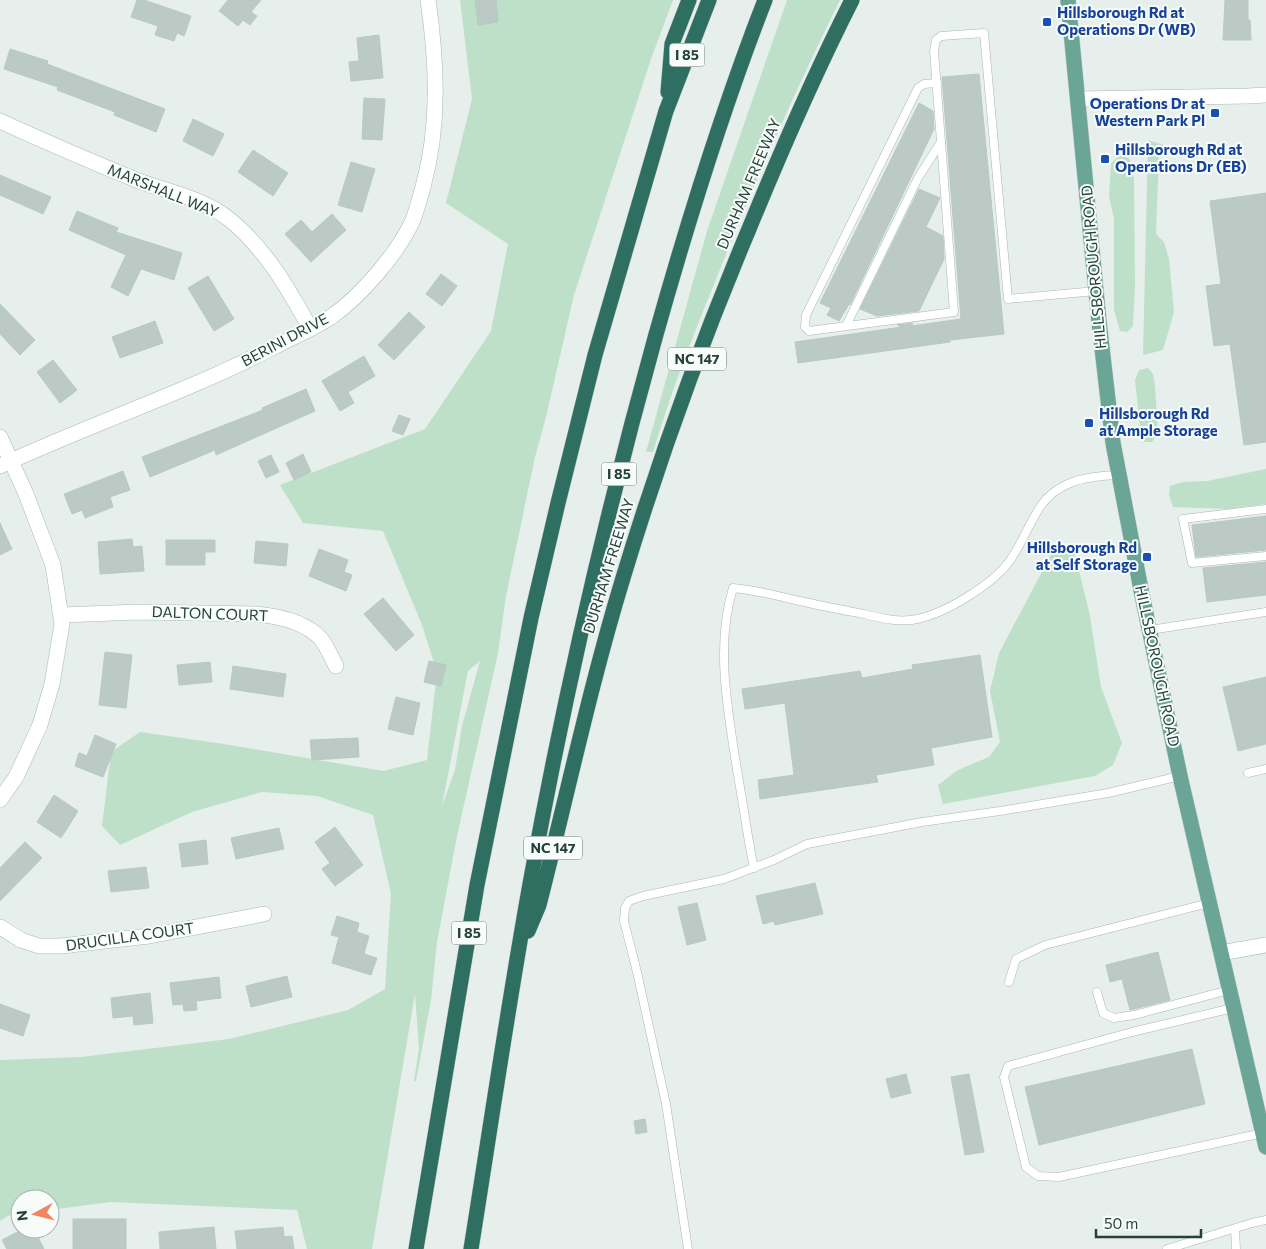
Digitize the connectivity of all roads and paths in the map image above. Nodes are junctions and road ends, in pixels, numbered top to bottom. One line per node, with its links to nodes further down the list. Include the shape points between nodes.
1 (428, 0): 15 (street, BERINI DRIVE, via 436,74 435,115 430,156 413,220 379,272 331,317)
2 (689, 0): 10 (highway, via 672,44)
3 (709, 0): 10 (highway, I 85)
4 (765, 0): 35 (highway, I 85, via 712,146 675,264 620,469 556,751)
5 (852, 0): 35 (highway, DURHAM FREEWAY / NC 147, via 790,131 711,319 674,420 603,647 539,905)
6 (1068, 0): 9 (main road, HILLSBOROUGH ROAD)
7 (937, 83): 12 (lane); 13 (lane, via 936,40 941,36 984,33 1008,299); 14 (lane, via 918,88 806,315 805,327 809,331)
8 (1266, 95): 9 (street)
9 (1078, 99): 13 (main road, HILLSBOROUGH ROAD)
10 (666, 111): 43 (highway, I 85, via 593,363 532,618 476,885)
11 (0, 121): 15 (street, MARSHALL WAY, via 78,157 202,204 228,219 280,274)
12 (941, 142): 14 (lane, via 918,178); 14 (lane, via 954,312)
13 (1096, 290): 18 (main road, HILLSBOROUGH ROAD)
14 (846, 326)
15 (310, 328): 17 (street, BERINI DRIVE, via 203,381)
16 (0, 437): 17 (street)
17 (6, 463): 22 (street, via 53,565)
18 (1119, 475): 23 (main road, HILLSBOROUGH ROAD); 29 (lane, via 1089,477 1067,483 1051,493 1038,509 1011,559 996,576 943,611 915,620 888,619 733,588 726,613 725,682)
19 (1266, 509): 20 (lane, via 1183,519 1192,564)
20 (1266, 556)
21 (1266, 612): 23 (lane)
22 (62, 614): 24 (street, DALTON COURT, via 138,612 274,616 302,626 320,638); 28 (street, via 52,684 40,725 16,777)
23 (1150, 630): 27 (main road, HILLSBOROUGH ROAD)
24 (336, 666)
25 (1266, 769): 26 (lane)
26 (1248, 772)
27 (1180, 776): 29 (lane, via 1108,793 807,844); 30 (main road, HILLSBOROUGH ROAD)
28 (0, 800)
29 (754, 868): 45 (lane, via 724,879 643,896 629,901 625,908 624,921 666,1104)
30 (1209, 904): 34 (main road, HILLSBOROUGH ROAD); 36 (lane, via 1044,945 1016,959)
31 (264, 914): 32 (street, DRUCILLA COURT, via 149,936 61,946 39,946)
32 (0, 927)
33 (1266, 945): 34 (street)
34 (1221, 953): 37 (main road, HILLSBOROUGH ROAD)
35 (517, 961): 44 (highway, I 85)
36 (1009, 982)
37 (1229, 990): 38 (lane, via 1114,1018 1103,1013); 39 (main road, HILLSBOROUGH ROAD)
38 (1097, 992)
39 (1233, 1008): 40 (main road, HILLSBOROUGH ROAD); 40 (lane, via 1008,1066 1004,1077 1026,1167 1038,1176 1060,1177)
40 (1264, 1140)
41 (1266, 1220): 42 (lane)
42 (1235, 1229): 46 (lane); 47 (lane)
43 (416, 1249)
44 (471, 1249)
45 (688, 1249)
46 (1167, 1249)
47 (1236, 1249)

